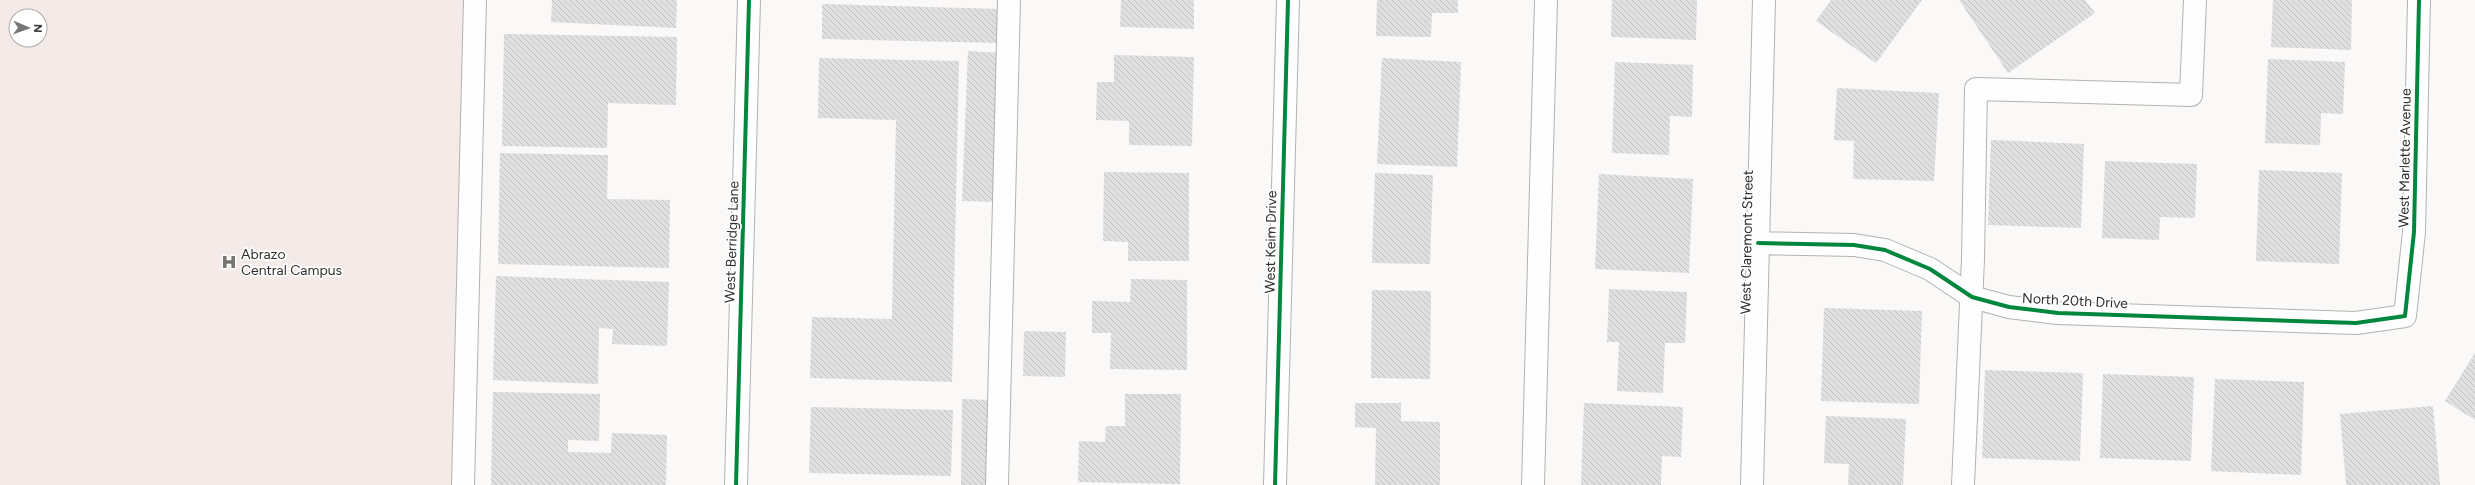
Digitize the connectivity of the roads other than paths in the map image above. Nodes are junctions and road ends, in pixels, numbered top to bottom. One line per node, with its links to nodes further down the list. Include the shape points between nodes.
1 (475, 0): 12 (street)
2 (749, 0): 13 (street, West Berridge Lane)
3 (1009, 0): 14 (street)
4 (1288, 0): 15 (street, West Keim Drive)
5 (1546, 0): 16 (street)
6 (1764, 0): 9 (street, West Claremont Street)
7 (2195, 0): 10 (street, via 2191,95 1976,89)
8 (2419, 0): 11 (street, West Marlette Avenue, via 2414,232)
9 (1758, 243): 10 (street, North 20th Drive, via 1854,245 1885,250 1930,269); 17 (street, West Claremont Street)
10 (1972, 297): 11 (street, North 20th Drive, via 2009,308 2058,313 2356,323); 18 (street)
11 (2405, 316)
12 (463, 485)
13 (736, 485)
14 (997, 485)
15 (1276, 485)
16 (1533, 485)
17 (1752, 485)
18 (1964, 485)

